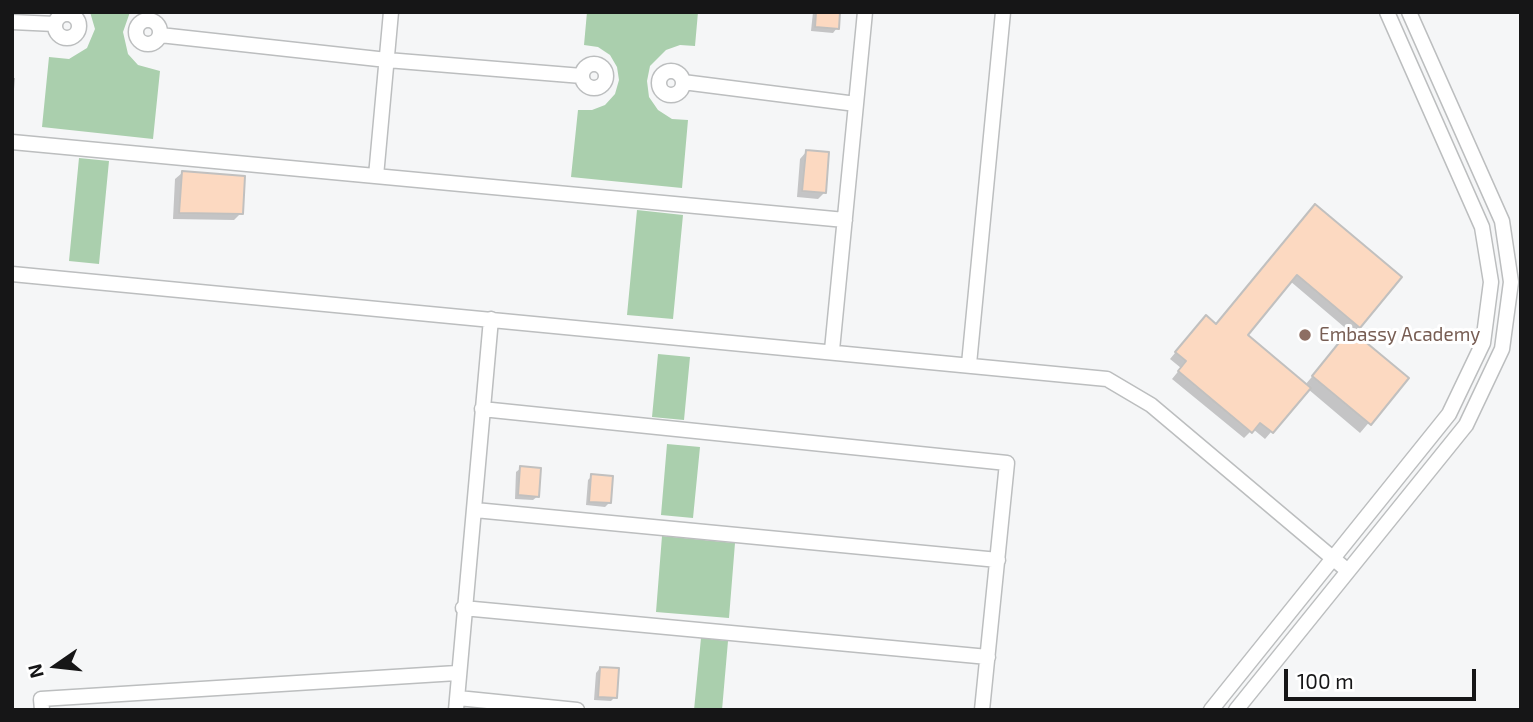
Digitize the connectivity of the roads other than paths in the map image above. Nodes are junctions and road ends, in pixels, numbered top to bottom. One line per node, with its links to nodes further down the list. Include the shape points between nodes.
1 (391, 12): 9 (street)
2 (864, 12): 12 (street)
3 (1003, 12): 19 (street)
4 (1387, 12): 22 (street, via 1482,227 1491,282 1483,343 1449,414)
5 (1409, 12): 24 (street, via 1502,222 1511,282 1502,349 1466,425)
6 (12, 22): 7 (street)
7 (55, 24)
8 (160, 35): 9 (street)
9 (387, 60): 10 (street); 14 (street)
10 (582, 76)
11 (683, 82): 12 (street)
12 (856, 104): 15 (street)
13 (12, 142): 14 (street)
14 (376, 176): 15 (street)
15 (845, 220): 18 (street)
16 (12, 274): 17 (street)
17 (491, 319): 18 (street); 20 (street)
18 (832, 351): 19 (street)
19 (970, 364): 22 (street, via 1107,379 1151,405)
20 (482, 409): 21 (street); 23 (street, via 1007,463)
21 (475, 510): 23 (street); 25 (street)
22 (1332, 558): 24 (street); 32 (street)
23 (998, 560): 26 (street)
24 (1348, 571): 33 (street)
25 (463, 608): 26 (street); 27 (street)
26 (989, 657): 31 (street)
27 (457, 673): 28 (street); 29 (street, via 41,699)
28 (457, 704): 30 (street)
29 (42, 710)
30 (577, 710)
31 (982, 710)
32 (1211, 710)
33 (1236, 710)

